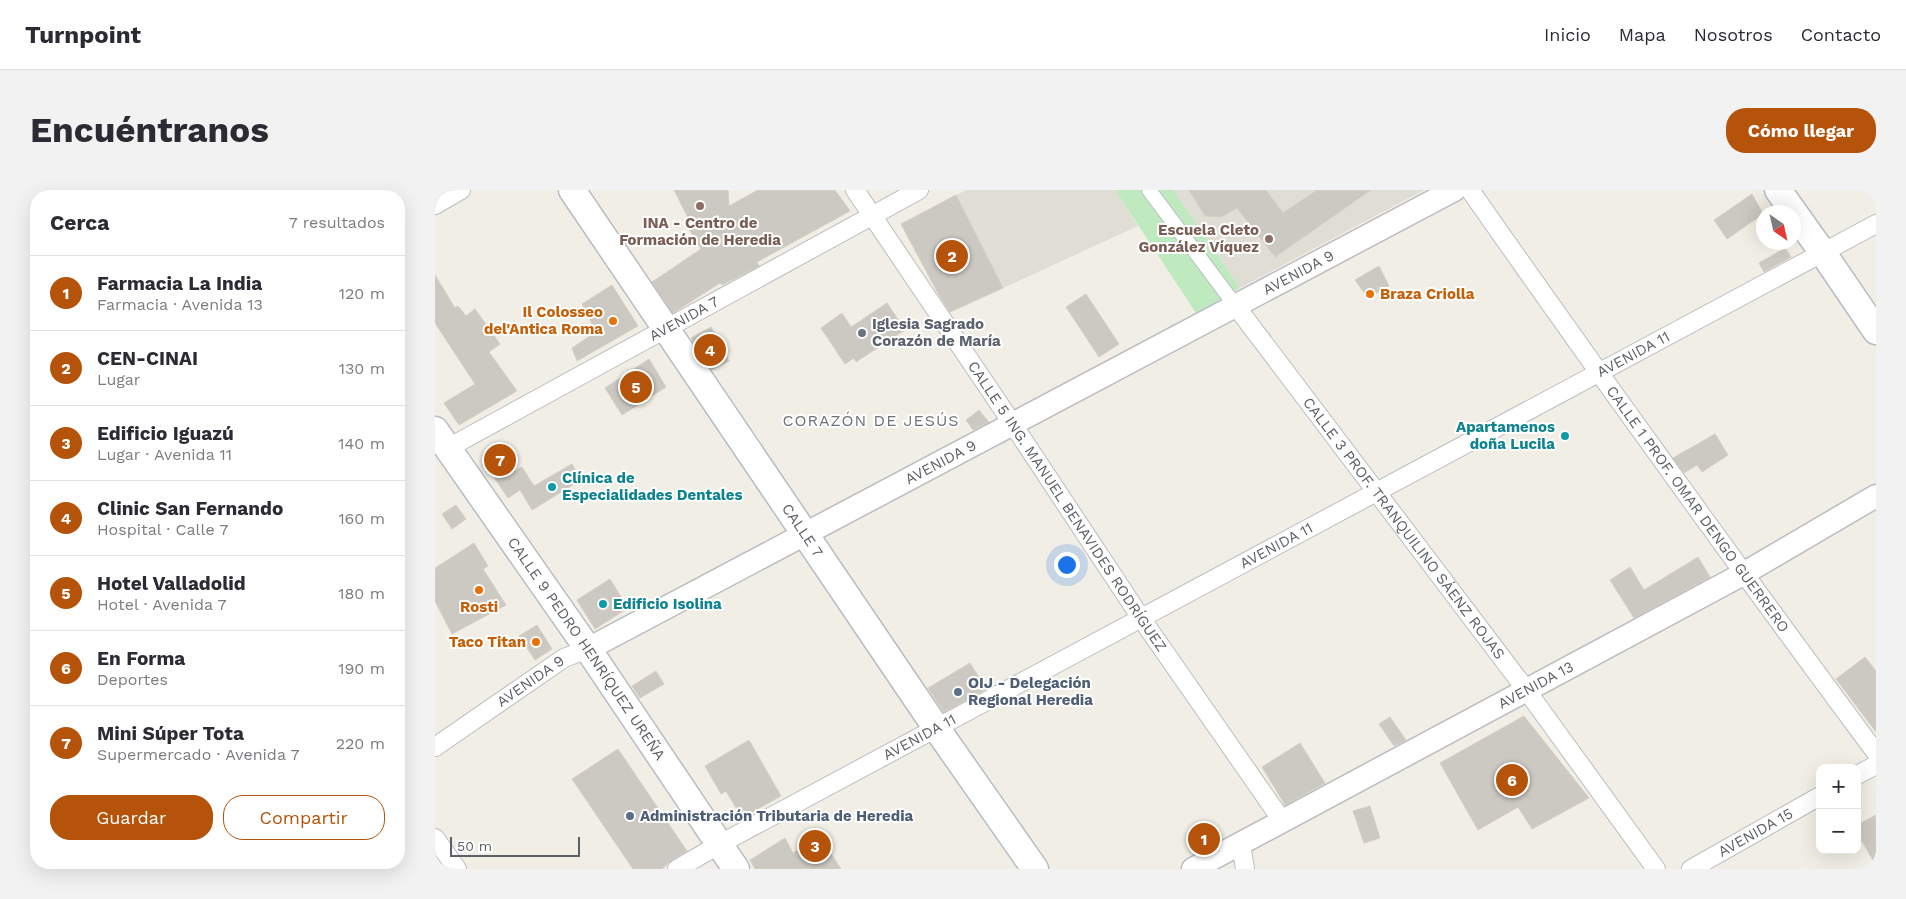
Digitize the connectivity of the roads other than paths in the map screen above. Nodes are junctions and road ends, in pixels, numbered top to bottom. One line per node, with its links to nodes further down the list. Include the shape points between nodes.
1 (461, 190): 9 (street)
2 (572, 190): 14 (main road, CALLE 7)
3 (855, 190): 10 (street, CALLE 5 ING. MANUEL BENAVIDES RODRÍGUEZ)
4 (919, 190): 10 (street, AVENIDA 7)
5 (1149, 190): 13 (street, CALLE 3 PROF. TRANQUILINO SÁENZ ROJAS)
6 (1453, 190): 13 (street, AVENIDA 9)
7 (1470, 190): 16 (street, CALLE 1 PROF. OMAR DENGO GUERRERO)
8 (1778, 190): 12 (main road)
9 (435, 205)
10 (872, 215): 14 (street, AVENIDA 7); 17 (street, CALLE 5 ING. MANUEL BENAVIDES RODRÍGUEZ)
11 (1876, 224): 12 (street, AVENIDA 11)
12 (1823, 253): 15 (main road); 16 (street, AVENIDA 11)
13 (1235, 305): 17 (street, AVENIDA 9); 19 (street, CALLE 3 PROF. TRANQUILINO SÁENZ ROJAS)
14 (665, 329): 18 (street, AVENIDA 7); 21 (main road, CALLE 7)
15 (1876, 331)
16 (1597, 372): 19 (street, AVENIDA 11); 22 (street, CALLE 1 PROF. OMAR DENGO GUERRERO)
17 (1012, 423): 21 (street, AVENIDA 9); 23 (street, CALLE 5 ING. MANUEL BENAVIDES RODRÍGUEZ)
18 (441, 439): 24 (main road, CALLE 9 PEDRO HENRÍQUEZ UREÑA)
19 (1375, 492): 23 (street, AVENIDA 11); 25 (street, CALLE 3 PROF. TRANQUILINO SÁENZ ROJAS)
20 (1876, 496): 22 (street, AVENIDA 13)
21 (805, 533): 24 (street, AVENIDA 9); 26 (main road, CALLE 7)
22 (1743, 574): 25 (street, AVENIDA 13); 28 (street, CALLE 1 PROF. OMAR DENGO GUERRERO)
23 (1141, 618): 26 (street, AVENIDA 11); 32 (street, CALLE 5 ING. MANUEL BENAVIDES RODRÍGUEZ)
24 (588, 649): 27 (street, AVENIDA 9, via 564,658); 34 (main road, CALLE 9 PEDRO HENRÍQUEZ UREÑA)
25 (1527, 691): 32 (street, AVENIDA 13); 42 (street, CALLE 3 PROF. TRANQUILINO SÁENZ ROJAS)
26 (937, 729): 34 (street, AVENIDA 11); 39 (main road, CALLE 7)
27 (435, 747)
28 (1876, 753)
29 (1876, 765): 30 (street)
30 (1861, 773)
31 (1816, 798): 43 (street, AVENIDA 15)
32 (1283, 822): 35 (street, AVENIDA 13)
33 (435, 838): 36 (street)
34 (720, 844): 37 (street, AVENIDA 11); 38 (main road, CALLE 9 PEDRO HENRÍQUEZ UREÑA)
35 (1241, 844): 40 (street, AVENIDA 13); 41 (street)
36 (457, 869)
37 (677, 869)
38 (736, 869)
39 (1035, 869)
40 (1193, 869)
41 (1245, 869)
42 (1656, 869)
43 (1691, 869)

